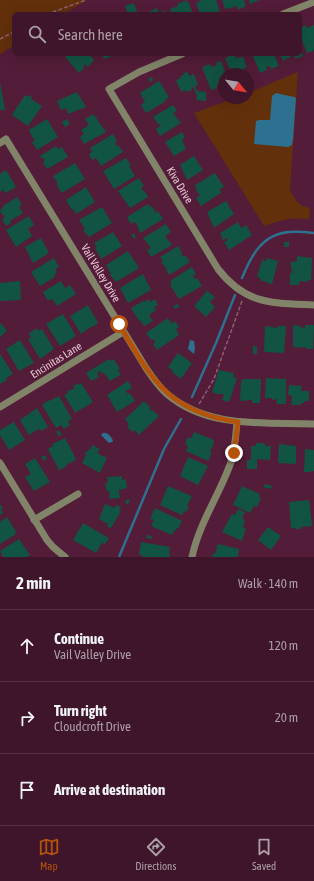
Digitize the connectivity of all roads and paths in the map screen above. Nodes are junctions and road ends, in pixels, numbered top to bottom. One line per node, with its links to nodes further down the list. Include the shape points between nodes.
1 (86, 0): 3 (path)
2 (314, 2): 4 (street)
3 (53, 12)
4 (287, 12)
5 (12, 33): 6 (path)
6 (0, 39)
7 (177, 56): 9 (street, Kiva Drive, via 109,89 218,269)
8 (0, 143): 11 (street, Vail Valley Drive, via 6,139)
9 (244, 294): 10 (street, Kiva Drive, via 277,304); 12 (path, via 214,378)
10 (314, 305)
11 (123, 332): 13 (street, Encinitas Lane); 14 (street, Vail Valley Drive, via 149,373 167,394 197,412)
12 (199, 404)
13 (0, 408)
14 (238, 422): 15 (street, Vail Valley Drive); 20 (street, via 231,462 197,539)
15 (314, 424)
16 (0, 462): 18 (street)
17 (78, 494): 18 (street)
18 (34, 520): 19 (street, via 54,547)
19 (65, 557)
20 (192, 557)

